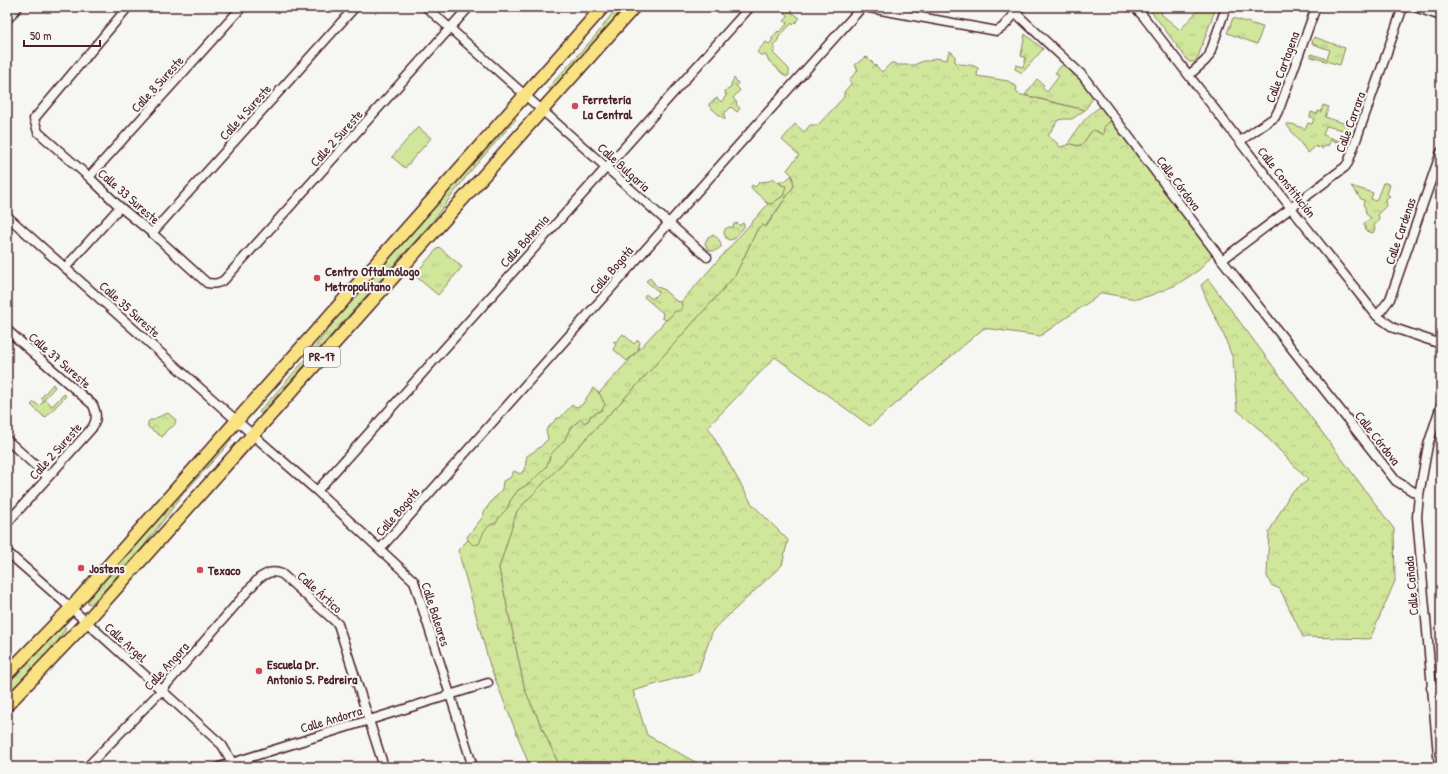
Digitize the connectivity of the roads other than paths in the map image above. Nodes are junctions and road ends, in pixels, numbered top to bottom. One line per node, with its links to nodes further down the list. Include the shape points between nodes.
1 (18, 7): 19 (street)
2 (128, 7): 27 (street, Calle 33 Sureste, via 34,119 38,132)
3 (242, 7): 27 (street, Calle 8 Sureste)
4 (355, 7): 32 (street, Calle 4 Sureste)
5 (426, 7): 20 (street, Calle Bulgaria)
6 (469, 7): 20 (street, Calle 2 Sureste)
7 (603, 7): 22 (main road, PR-17)
8 (634, 7): 23 (main road, PR-17)
9 (750, 7): 26 (street, Calle Bohemia)
10 (863, 7): 17 (street, via 997,31); 31 (street, Calle Bogotá)
11 (1009, 7): 17 (street)
12 (1135, 7): 21 (street, Calle Constitución)
13 (1226, 7): 21 (street, via 1205,62)
14 (1316, 7): 24 (street, Calle Cartagena, via 1275,118)
15 (1403, 7): 29 (street, Calle Carrara, via 1350,159 1345,167)
16 (1415, 7): 18 (street)
17 (1018, 10): 34 (street, Calle Córdova, via 1083,76)
18 (1441, 16)
19 (7, 20)
20 (450, 28): 22 (street, Calle Bulgaria); 36 (street, Calle 2 Sureste)
21 (1189, 75): 24 (street, Calle Constitución)
22 (525, 96): 23 (street, Calle Bulgaria); 42 (main road, PR-17)
23 (542, 110): 26 (street, Calle Bulgaria); 43 (main road, PR-17)
24 (1240, 141): 29 (street, Calle Constitución)
25 (1441, 152): 37 (street, Calle Cardenas, via 1390,299)
26 (606, 167): 31 (street, Calle Bulgaria); 46 (street, Calle Bohemia)
27 (89, 177): 28 (street, Calle 33 Sureste)
28 (120, 207): 32 (street, Calle 33 Sureste); 35 (street)
29 (1291, 208): 34 (street, Calle Carrara); 37 (street, Calle Constitución)
30 (7, 216): 35 (street, Calle 35 Sureste)
31 (669, 223): 33 (street, Calle Bulgaria); 49 (street, Calle Bogotá)
32 (152, 233): 36 (street, Calle 33 Sureste, via 207,283)
33 (707, 257)
34 (1222, 260): 47 (street, Calle Córdova, via 1396,481)
35 (65, 268): 42 (street, Calle 35 Sureste)
36 (219, 283)
37 (1377, 316): 39 (street, Calle Constitución, via 1394,328)
38 (7, 330): 41 (street, Calle 37 Sureste, via 93,405)
39 (1441, 344)
40 (1441, 405): 47 (street, Calle Cañada, via 1428,445)
41 (95, 410): 45 (street, Calle 2 Sureste, via 92,428)
42 (236, 421): 43 (street, Calle Baleares); 52 (main road, PR-17)
43 (253, 435): 46 (street, Calle Baleares); 53 (main road, PR-17)
44 (7, 440): 45 (street)
45 (48, 477): 48 (street, Calle 2 Sureste)
46 (317, 491): 49 (street, Calle Baleares)
47 (1419, 495): 57 (street, Calle Cañada, via 1417,517)
48 (7, 523)
49 (380, 550): 59 (street, Calle Baleares, via 414,582)
50 (7, 552): 52 (street, Calle Argel)
51 (260, 578): 58 (street, Calle Angora); 61 (street, Calle Ártico, via 268,572 282,574 338,624)
52 (71, 608): 53 (street, Calle Argel); 54 (main road, PR-17)
53 (86, 622): 58 (street, Calle Argel); 60 (main road, PR-17)
54 (7, 674)
55 (488, 683): 59 (street, Calle Andorra)
56 (1441, 687): 57 (street)
57 (1431, 688): 67 (street, Calle Cañada)
58 (162, 691): 62 (street, Calle Argel, via 222,745); 63 (street, Calle Angora)
59 (450, 695): 61 (street, Calle Andorra); 66 (street, Calle Baleares)
60 (7, 705)
61 (369, 720): 62 (street, Calle Andorra); 65 (street, Calle Ártico)
62 (232, 762): 64 (street, Calle Andorra)
63 (87, 767)
64 (219, 767)
65 (384, 767)
66 (473, 767)
67 (1439, 767)

